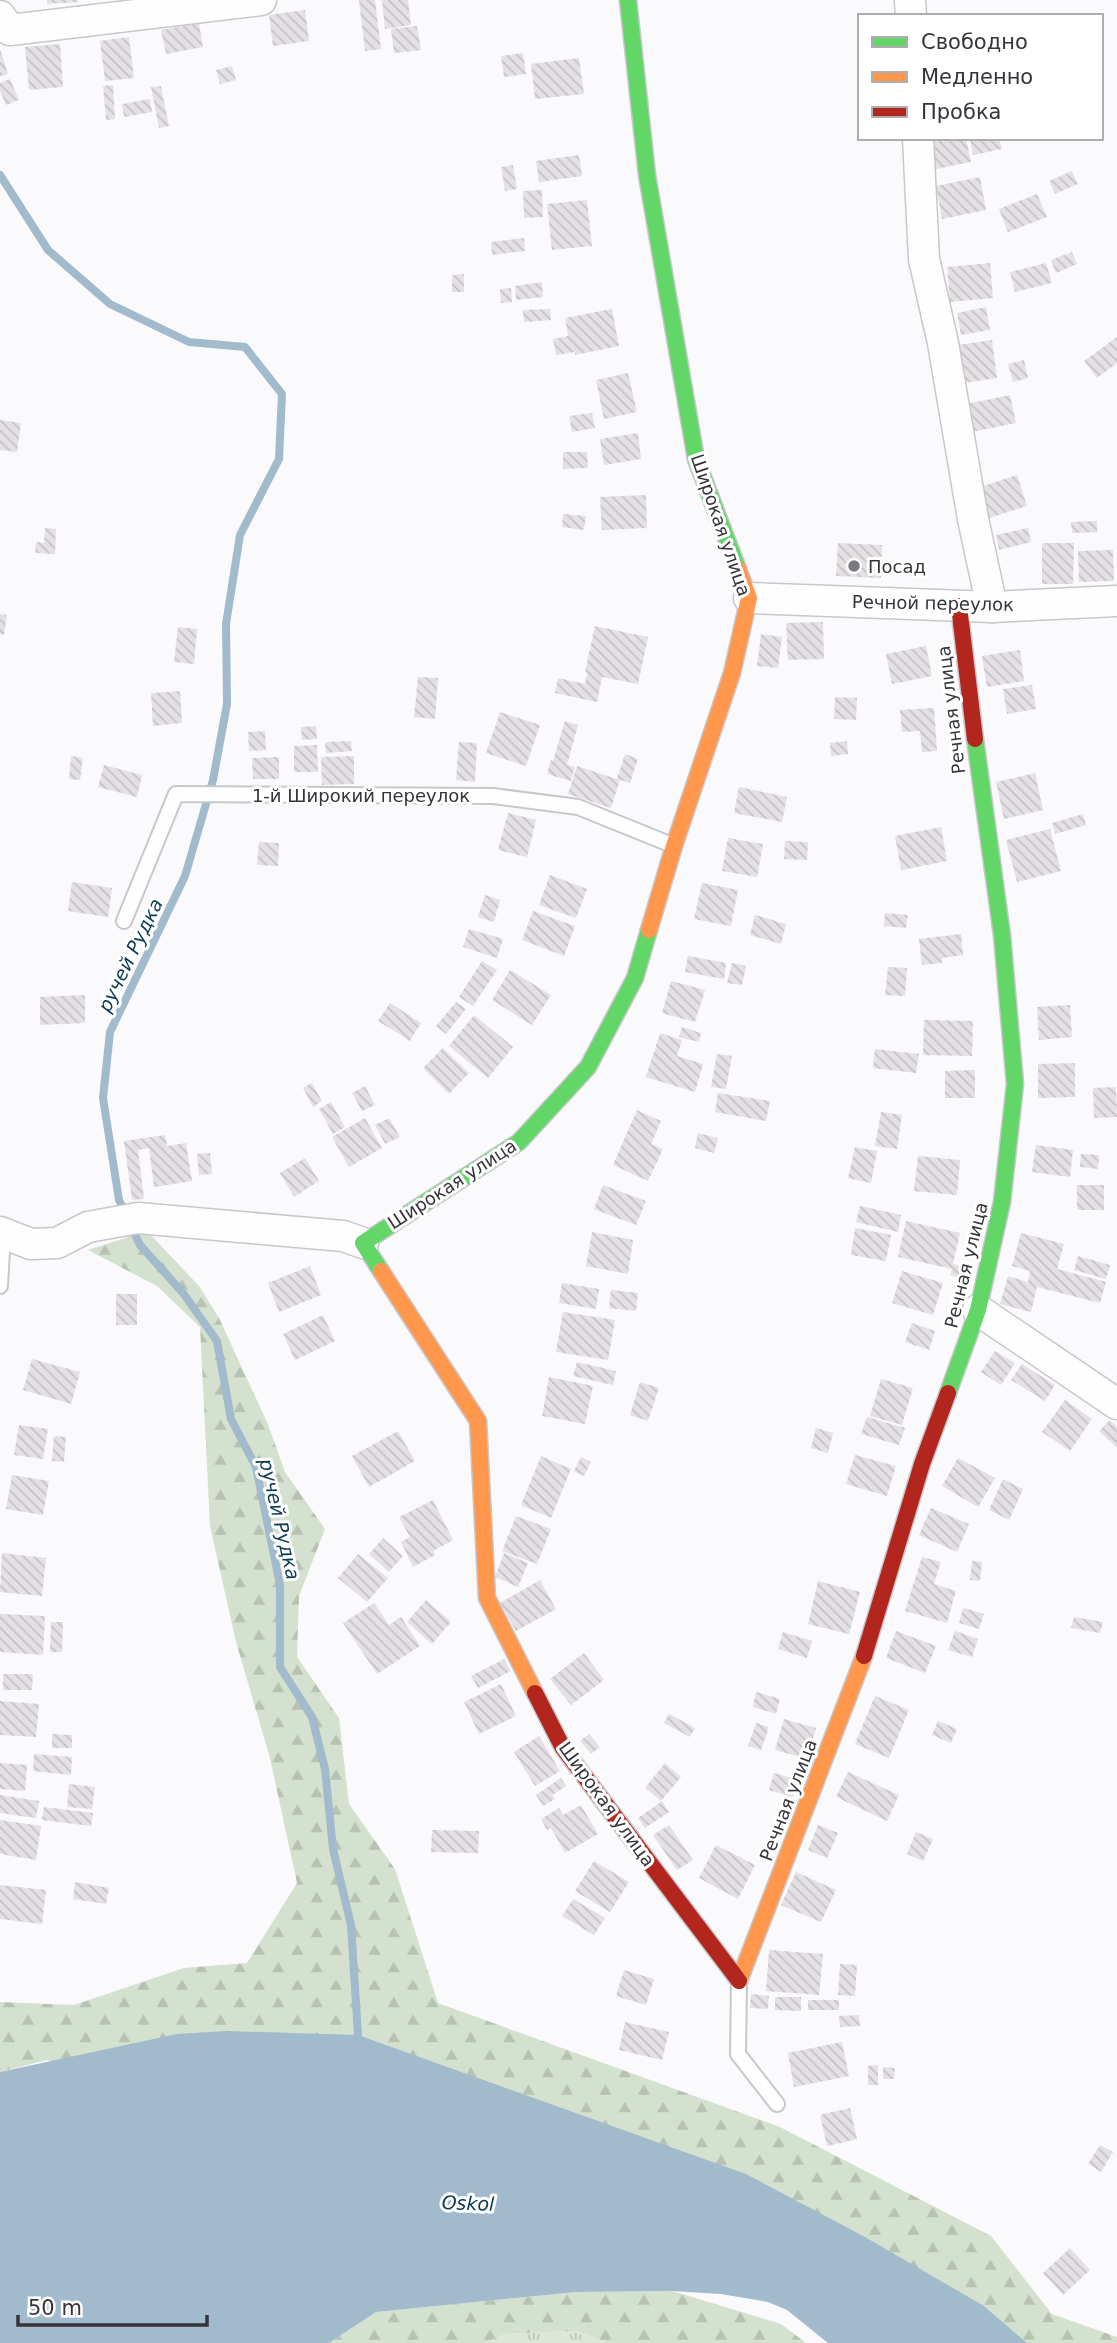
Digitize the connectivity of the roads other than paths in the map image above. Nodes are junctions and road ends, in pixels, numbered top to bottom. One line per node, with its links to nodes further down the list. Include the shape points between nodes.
1 (261, 0): 3 (street, via 10,30)
2 (628, 0): 5 (street, Широкая улица, via 647,175 696,460)
3 (0, 16)
4 (918, 140): 8 (street, via 924,259)
5 (749, 598): 7 (street, Речной переулок); 9 (street, Широкая улица, via 732,673)
6 (1117, 601): 8 (street, Речной переулок)
7 (959, 606): 8 (street, Речной переулок); 14 (street, Речная улица, via 1002,935 1015,1084 1002,1202)
8 (992, 607)
9 (674, 846): 10 (lane, 1-й Широкий переулок, via 578,807 493,796 176,794); 12 (street, Широкая улица, via 635,978 588,1066 519,1142)
10 (124, 921)
11 (1, 1232): 12 (street, via 31,1244 57,1243 88,1227 128,1220 343,1236); 13 (lane)
12 (363, 1243): 16 (street, Широкая улица, via 478,1421 487,1598 564,1748)
13 (0, 1286)
14 (978, 1310): 15 (street); 16 (street, Речная улица, via 922,1464 866,1651)
15 (1117, 1404)
16 (739, 1981): 17 (lane, via 738,2054)
17 (777, 2104)

